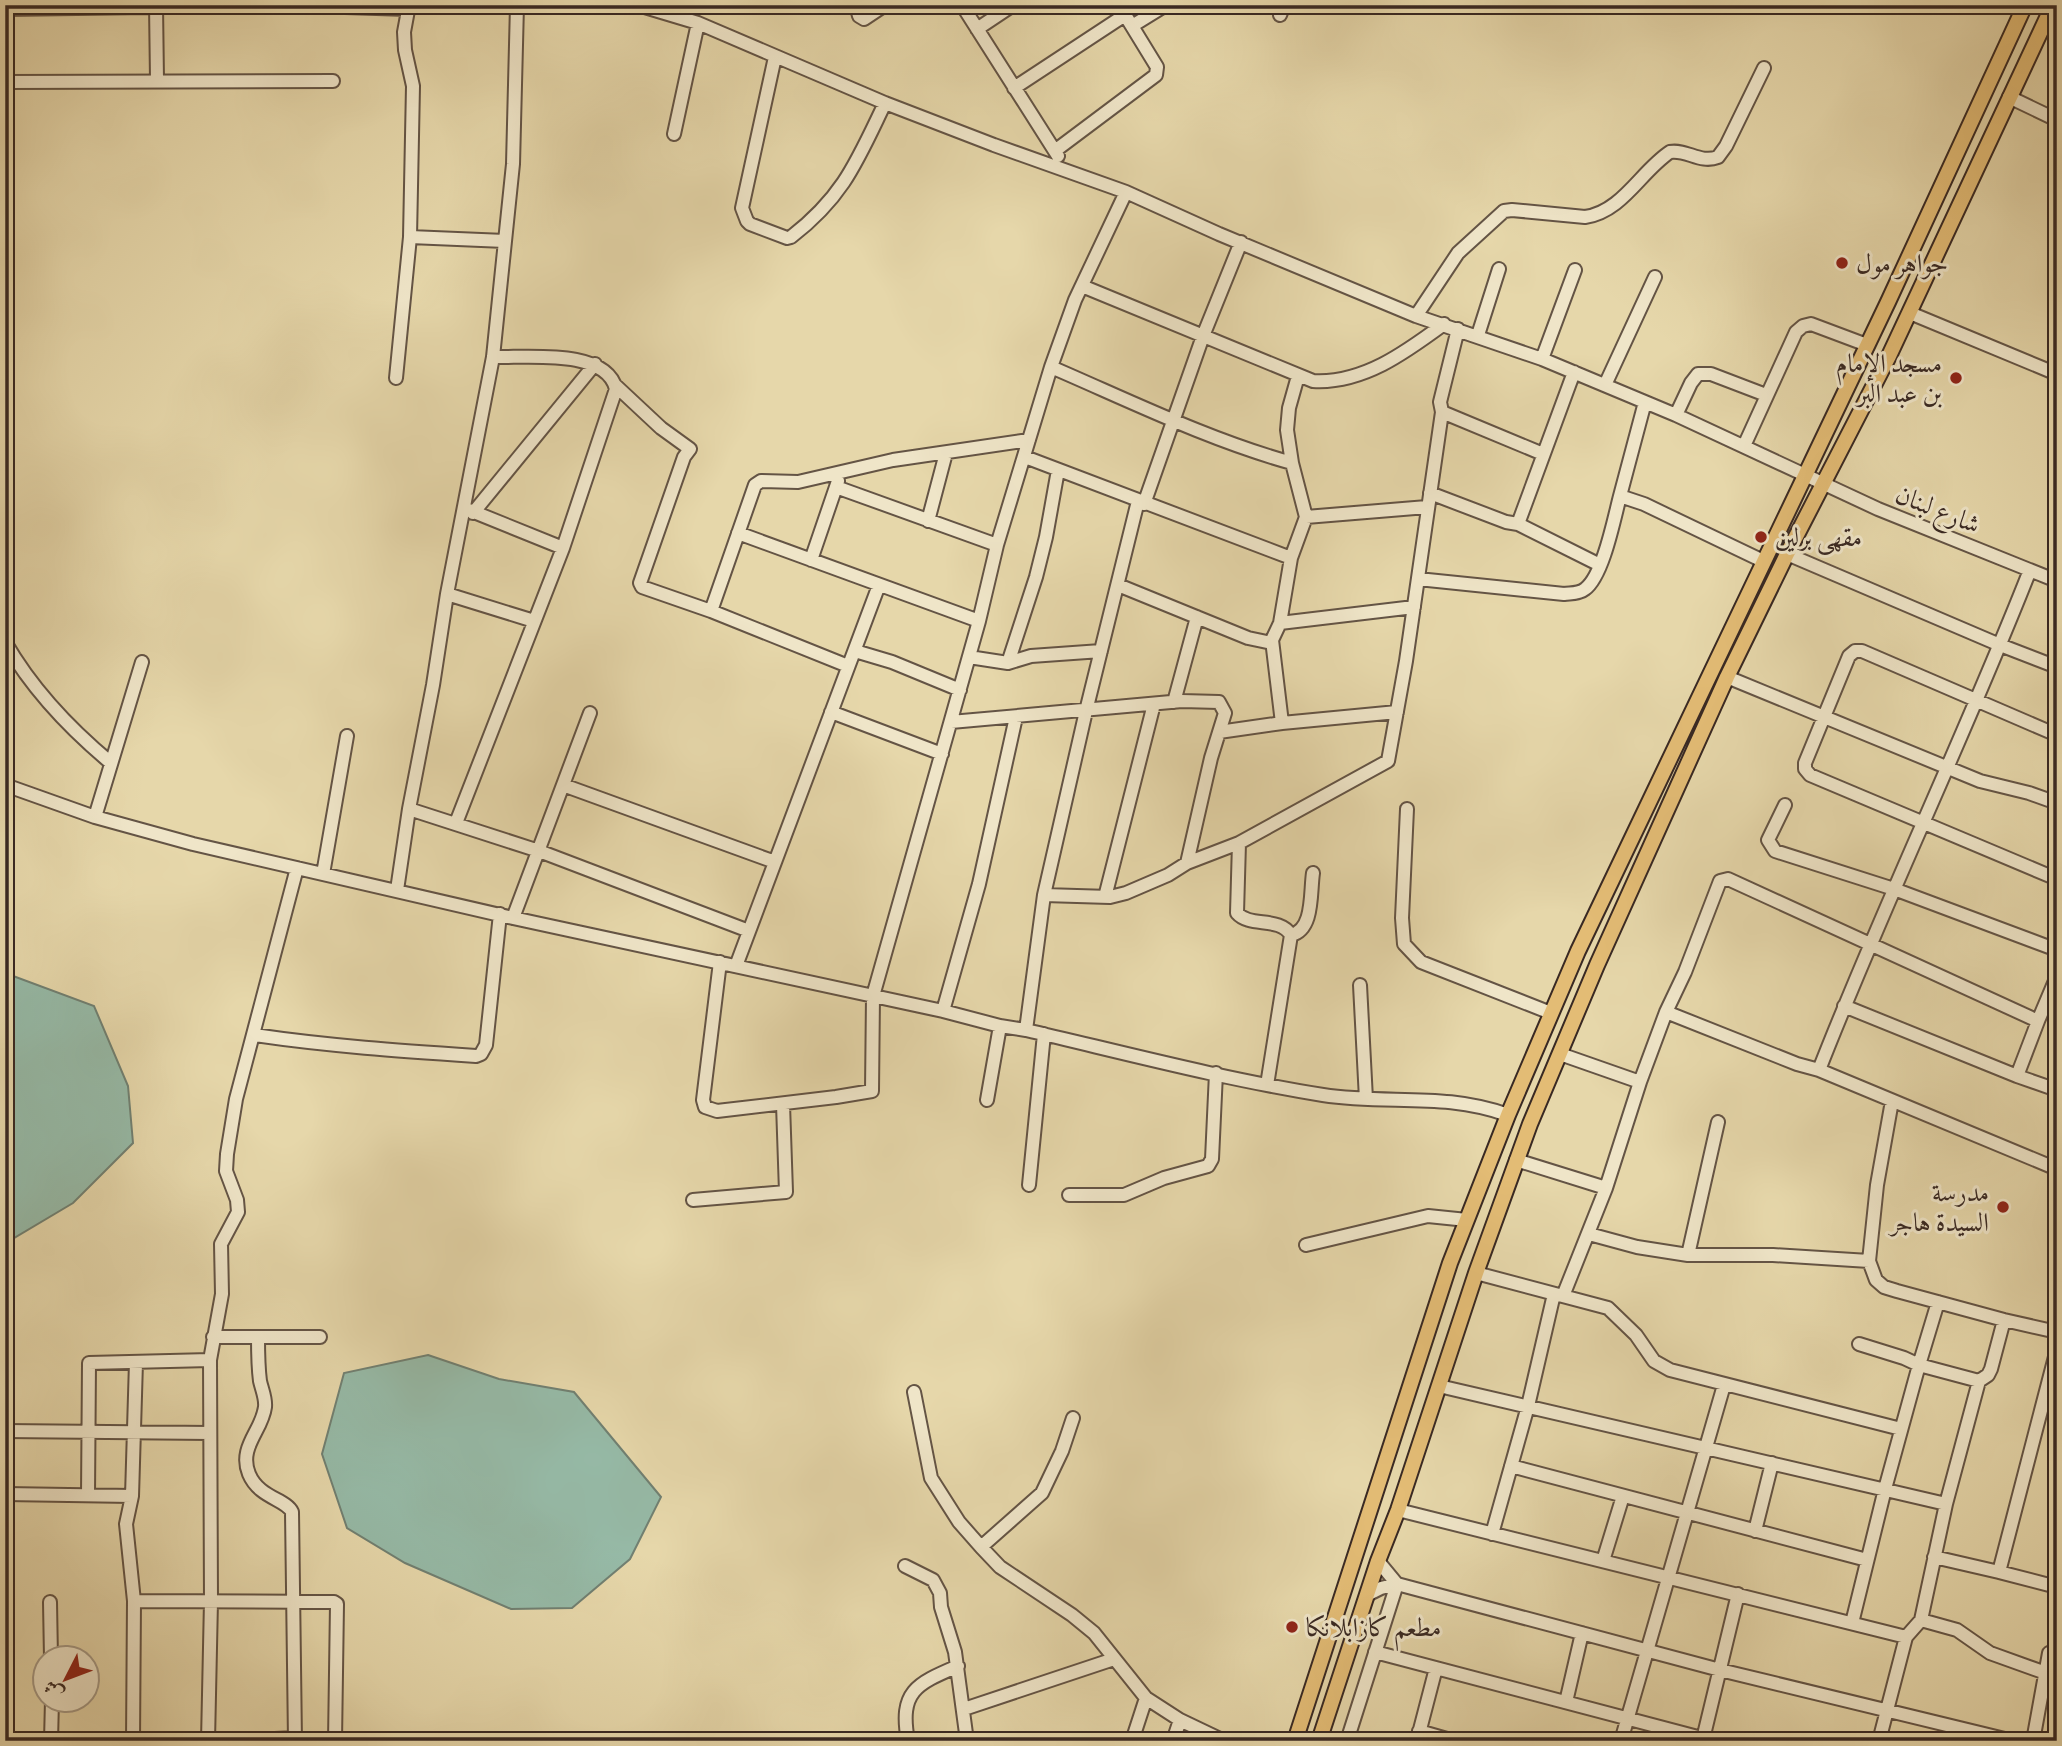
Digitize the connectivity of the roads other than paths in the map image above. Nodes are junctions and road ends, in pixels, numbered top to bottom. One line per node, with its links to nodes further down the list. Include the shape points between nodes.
1 (517, 5): 30 (street, via 513,164)
2 (638, 5): 14 (street, شارع لبنان)
3 (856, 5): 4 (street, via 864,19)
4 (885, 5)
5 (962, 5): 15 (street)
6 (1013, 5): 15 (street)
7 (1166, 5): 13 (street)
8 (2025, 5): 42 (main road)
9 (2053, 5): 22 (main road)
10 (156, 7): 11 (street); 12 (street); 18 (street)
11 (408, 7): 29 (street, via 405,50 413,86)
12 (5, 9)
13 (1125, 15): 21 (street); 26 (street, via 1157,67 1156,75)
14 (698, 23): 16 (street, شارع لبنان); 25 (street)
15 (977, 29): 21 (street)
16 (775, 57): 23 (street, شارع لبنان); 23 (street, via 742,208 750,224 787,238 813,220 850,175)
17 (1764, 68): 37 (street, via 1718,157 1703,161 1670,152 1595,216 1504,211 1458,253)
18 (157, 80): 19 (street); 20 (street)
19 (333, 81)
20 (5, 82)
21 (1014, 88): 26 (street)
22 (2009, 97): 24 (street); 36 (main road)
23 (885, 103): 27 (street, شارع لبنان)
24 (2057, 120)
25 (674, 134)
26 (1056, 150): 27 (street)
27 (1063, 169): 28 (street, شارع لبنان)
28 (1126, 192): 31 (street, شارع لبنان); 35 (street)
29 (410, 237): 30 (street); 50 (street)
30 (505, 241): 43 (street)
31 (1241, 242): 37 (street, شارع لبنان); 41 (street)
32 (1499, 269): 40 (street)
33 (1574, 271): 44 (street)
34 (1655, 278): 52 (street)
35 (1082, 286): 41 (street); 46 (street)
36 (1910, 313): 48 (street); 67 (main road)
37 (1416, 316): 38 (street, شارع لبنان)
38 (1444, 324): 39 (street, شارع لبنان); 49 (street, via 1384,364 1352,377 1328,382)
39 (1458, 329): 40 (street, شارع لبنان); 55 (street, via 1440,402)
40 (1478, 335): 44 (street, شارع لبنان)
41 (1203, 336): 49 (street); 57 (street)
42 (1867, 345): 53 (street, via 1811,324 1803,326); 66 (main road)
43 (493, 357): 45 (street); 73 (street)
44 (1542, 359): 47 (street, شارع لبنان)
45 (595, 364): 51 (street); 73 (street)
46 (1051, 367): 57 (street); 58 (street)
47 (1574, 372): 52 (street, شارع لبنان); 61 (street)
48 (2057, 374)
49 (1298, 376): 63 (street, via 1287,430)
50 (396, 378)
51 (615, 385): 79 (street, via 615,397); 92 (street, via 690,449 641,586)
52 (1605, 385): 54 (street, شارع لبنان)
53 (1766, 396): 56 (street, via 1711,374 1698,374); 59 (street)
54 (1645, 402): 56 (street, شارع لبنان); 70 (street)
55 (1442, 412): 61 (street); 69 (street)
56 (1676, 415): 59 (street, شارع لبنان)
57 (1174, 421): 63 (street); 71 (street)
58 (1029, 440): 60 (street); 62 (street)
59 (1744, 446): 66 (street, شارع لبنان)
60 (947, 453): 65 (street); 75 (street)
61 (1543, 454): 76 (street)
62 (1025, 457): 64 (street); 78 (street)
63 (1292, 463): 74 (street)
64 (1058, 470): 71 (street); 104 (street, via 1036,577)
65 (841, 471): 68 (street); 77 (street, via 798,482 758,482)
66 (1804, 476): 67 (street, شارع لبنان); 83 (main road)
67 (1824, 485): 80 (main road); 85 (street, شارع لبنان)
68 (836, 487): 75 (street); 82 (street)
69 (1430, 492): 72 (street); 76 (street)
70 (1620, 496): 83 (street); 84 (street)
71 (1141, 503): 81 (street); 89 (street)
72 (1427, 507): 74 (street); 86 (street)
73 (468, 510): 79 (street); 90 (street)
74 (1306, 517): 81 (street)
75 (928, 521): 78 (street)
76 (1518, 524): 84 (street)
77 (738, 533): 82 (street); 92 (street)
78 (996, 545): 95 (street)
79 (563, 548): 94 (street)
80 (1787, 554): 99 (street); 107 (main road)
81 (1292, 558): 96 (street)
82 (811, 560): 88 (street)
83 (1763, 561): 161 (main road)
84 (1600, 565): 86 (street, via 1587,588 1578,593)
85 (2030, 570): 87 (street, شارع لبنان); 99 (street)
86 (1418, 579): 91 (street)
87 (2057, 581)
88 (879, 585): 95 (street); 100 (street)
89 (1118, 585): 93 (street); 101 (street)
90 (447, 594): 94 (street); 131 (street)
91 (1414, 607): 96 (street); 114 (street)
92 (711, 611): 105 (street)
93 (1197, 617): 97 (street, via 1248,638); 110 (street)
94 (534, 621): 134 (street)
95 (979, 621): 102 (street)
96 (1280, 623): 97 (street)
97 (1272, 640): 119 (street)
98 (5, 642): 124 (street, via 51,705)
99 (2000, 645): 106 (street); 109 (street)
100 (855, 651): 105 (street); 108 (street)
101 (1101, 652): 104 (street, via 1031,656); 112 (street)
102 (969, 657): 104 (street); 108 (street)
103 (142, 662): 124 (street)
104 (1008, 663)
105 (848, 666): 113 (street)
106 (2057, 667)
107 (1727, 677): 117 (street); 167 (main road)
108 (960, 690): 118 (street)
109 (1976, 701): 117 (street, via 1855,651); 122 (street); 125 (street)
110 (1174, 702): 111 (street); 120 (street, via 1219,702 1226,713)
111 (1154, 704): 112 (street); 146 (street)
112 (1086, 711): 116 (street); 145 (street)
113 (831, 712): 123 (street); 137 (street)
114 (1397, 712): 119 (street); 135 (street, via 1385,764)
115 (590, 713): 127 (street)
116 (1016, 717): 118 (street); 159 (street, via 979,884)
117 (1824, 717): 125 (street); 133 (street, via 1805,762 1810,775)
118 (951, 722): 123 (street)
119 (1282, 723): 120 (street)
120 (1219, 732): 138 (street)
121 (347, 736): 141 (street)
122 (2057, 736)
123 (942, 754): 157 (street)
124 (111, 763): 132 (street)
125 (1947, 769): 128 (street); 133 (street)
126 (5, 785): 132 (street)
127 (562, 785): 136 (street); 137 (street)
128 (2057, 803)
129 (1785, 805): 143 (street, via 1769,841 1776,850)
130 (1407, 809): 161 (street, via 1404,944 1421,962)
131 (408, 810): 134 (street); 144 (street)
132 (95, 817): 139 (street)
133 (1924, 822): 142 (street); 143 (street)
134 (456, 823): 136 (street)
135 (1239, 843): 138 (street); 150 (street, via 1237,914 1276,924)
136 (539, 851): 148 (street); 149 (street)
137 (775, 862): 149 (street)
138 (1187, 863): 146 (street, via 1126,893)
139 (297, 868): 141 (street); 166 (street)
140 (1313, 873): 150 (street, via 1306,924)
141 (323, 874): 144 (street)
142 (2057, 879)
143 (1894, 889): 151 (street); 152 (street)
144 (397, 890): 147 (street)
145 (1044, 895): 146 (street); 164 (street)
146 (1105, 897)
147 (500, 914): 148 (street); 166 (street, via 486,1045 481,1054 316,1044)
148 (513, 918): 153 (street)
149 (749, 930): 154 (street)
150 (1291, 935): 172 (street)
151 (1871, 944): 158 (street); 160 (street, via 1724,879); 162 (street)
152 (2057, 950)
153 (720, 962): 154 (street); 177 (street, via 705,1107 717,1111)
154 (736, 966): 157 (street)
155 (2057, 976): 162 (street)
156 (1360, 985): 174 (street)
157 (873, 996): 159 (street); 177 (street, via 872,1091)
158 (1844, 1006): 168 (street); 170 (street)
159 (943, 1011): 163 (street)
160 (1666, 1012): 168 (street); 171 (street)
161 (1551, 1013): 178 (main road)
162 (2038, 1021): 170 (street)
163 (1000, 1026): 164 (street); 175 (street)
164 (1026, 1030): 165 (street)
165 (1044, 1034): 169 (street); 182 (street)
166 (254, 1035): 196 (street, via 236,1099 228,1154 226,1171 238,1212 221,1244 222,1294)
167 (1560, 1054): 171 (street); 180 (main road)
168 (1819, 1070): 176 (street)
169 (1216, 1073): 172 (street); 184 (street, via 1209,1166 1124,1195)
170 (2017, 1076): 173 (street)
171 (1640, 1082): 183 (street)
172 (1267, 1085): 174 (street)
173 (2057, 1090)
174 (1366, 1099): 178 (street, via 1446,1100)
175 (987, 1100)
176 (1892, 1101): 181 (street); 190 (street)
177 (783, 1104): 185 (street, via 787,1191)
178 (1508, 1115): 186 (main road)
179 (1718, 1122): 189 (street)
180 (1516, 1160): 183 (street); 191 (main road)
181 (2057, 1169)
182 (1029, 1185)
183 (1606, 1188): 187 (street)
184 (1069, 1195)
185 (693, 1200)
186 (1467, 1220): 188 (street, via 1428,1216); 277 (main road)
187 (1589, 1234): 189 (street); 192 (street)
188 (1306, 1245)
189 (1688, 1255): 190 (street)
190 (1869, 1261): 193 (street, via 1884,1287)
191 (1476, 1272): 192 (street); 206 (main road)
192 (1558, 1295): 205 (street, via 1615,1312 1661,1367); 208 (street)
193 (1938, 1302): 194 (street); 203 (street)
194 (2004, 1320): 195 (street); 204 (street, via 1991,1369)
195 (2057, 1332)
196 (214, 1337): 197 (street); 201 (street)
197 (258, 1337): 198 (street); 243 (street, via 265,1409 250,1440 247,1467 265,1494 291,1509)
198 (320, 1337)
199 (1859, 1344): 203 (street)
200 (2057, 1349): 234 (street)
201 (210, 1360): 202 (street); 214 (street)
202 (136, 1362): 212 (street, via 89,1363); 213 (street)
203 (1919, 1365): 204 (street); 210 (street)
204 (1979, 1381): 223 (street)
205 (1724, 1385): 210 (street); 215 (street)
206 (1439, 1386): 208 (street); 224 (main road)
207 (914, 1392): 228 (street, via 932,1478)
208 (1528, 1406): 215 (street); 217 (street)
209 (1073, 1418): 228 (street, via 1042,1493)
210 (1901, 1429): 218 (street)
211 (5, 1431): 212 (street)
212 (88, 1432): 213 (street); 220 (street)
213 (134, 1433): 214 (street); 221 (street)
214 (210, 1433): 241 (street)
215 (1705, 1449): 216 (street); 225 (street)
216 (1772, 1463): 218 (street); 226 (street)
217 (1511, 1466): 222 (street); 227 (street)
218 (1885, 1489): 223 (street); 230 (street)
219 (5, 1494): 220 (street)
220 (88, 1495): 221 (street)
221 (132, 1496): 240 (street, via 126,1524)
222 (1623, 1496): 225 (street); 232 (street)
223 (1946, 1504): 229 (street)
224 (1398, 1510): 227 (street); 231 (main road)
225 (1687, 1513): 226 (street); 235 (street)
226 (1755, 1531): 230 (street)
227 (1492, 1534): 232 (street)
228 (981, 1547): 252 (street, via 1000,1567 1072,1615 1099,1638)
229 (1934, 1557): 234 (street); 244 (street)
230 (1867, 1560): 245 (street)
231 (1377, 1561): 236 (street); 239 (main road)
232 (1603, 1561): 235 (street)
233 (905, 1566): 253 (street, via 937,1585)
234 (1999, 1572): 237 (street)
235 (1668, 1577): 238 (street); 249 (street)
236 (1397, 1584): 239 (street); 246 (street); 250 (street)
237 (2057, 1587)
238 (1738, 1594): 245 (street); 255 (street)
239 (1367, 1595): 278 (main road)
240 (134, 1601): 241 (street); 268 (street)
241 (211, 1601): 243 (street); 269 (street)
242 (50, 1602): 248 (street)
243 (294, 1602): 265 (street); 271 (street, via 337,1605)
244 (1921, 1620): 247 (street); 256 (street, via 1957,1630 1990,1653)
245 (1852, 1623): 247 (street)
246 (1582, 1633): 249 (street); 258 (street)
247 (1906, 1637): 260 (street)
248 (51, 1644)
249 (1646, 1650): 255 (street); 262 (street)
250 (1375, 1652): 254 (street); 279 (street)
251 (2049, 1653): 256 (street)
252 (1114, 1659): 257 (street); 259 (street)
253 (958, 1667): 259 (street); 272 (street, via 915,1689 906,1706)
254 (1436, 1668): 258 (street); 264 (street)
255 (1720, 1670): 260 (street); 266 (street)
256 (2051, 1675): 284 (street)
257 (1146, 1698): 263 (street); 274 (street)
258 (1566, 1702): 262 (street)
259 (964, 1709): 273 (street)
260 (1886, 1709): 282 (street); 283 (street)
261 (52, 1714): 267 (street)
262 (1627, 1718): 266 (street); 281 (street)
263 (1180, 1720): 275 (street); 276 (street)
264 (1418, 1736): 280 (street)
265 (295, 1739): 270 (street)
266 (1708, 1740)
267 (51, 1741)
268 (133, 1741)
269 (208, 1741)
270 (233, 1741)
271 (335, 1741)
272 (908, 1741)
273 (967, 1741)
274 (1132, 1741)
275 (1173, 1741)
276 (1224, 1741)
277 (1295, 1741)
278 (1320, 1741)
279 (1347, 1741)
280 (1454, 1741)
281 (1621, 1741)
282 (1879, 1741)
283 (2013, 1741)
284 (2033, 1741)

